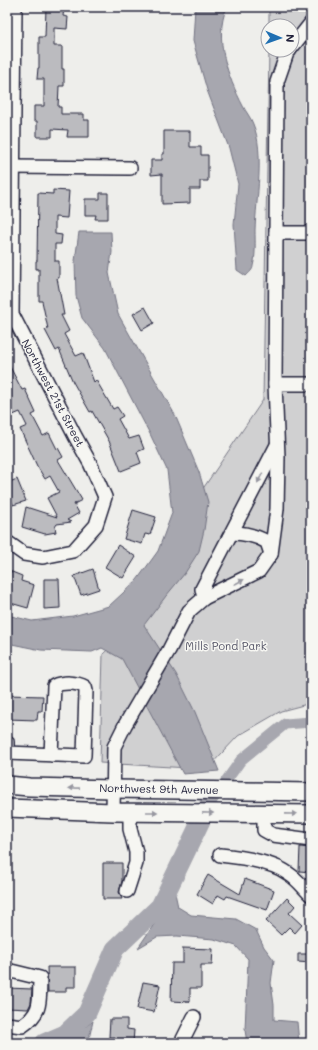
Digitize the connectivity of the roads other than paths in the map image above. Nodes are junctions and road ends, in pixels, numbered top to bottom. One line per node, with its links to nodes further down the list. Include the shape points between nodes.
1 (16, 7): 3 (street, Northwest 21st Street)
2 (311, 23): 4 (street)
3 (11, 31): 6 (street, Northwest 21st Street)
4 (300, 37)
5 (285, 58): 8 (street, via 277,82)
6 (10, 167): 7 (street); 10 (street, Northwest 21st Street)
7 (130, 168)
8 (276, 233): 9 (street); 11 (street)
9 (307, 233)
10 (9, 313): 15 (street, Northwest 21st Street, via 90,463 105,497 96,525 73,551 43,557 24,554)
11 (275, 384): 12 (street); 13 (street)
12 (307, 384)
13 (278, 443): 14 (street, one-way to 14); 16 (street, via 277,508)
14 (232, 533): 16 (street, via 246,533 259,537 267,542); 17 (street, via 202,589)
15 (7, 542)
16 (271, 554): 17 (street, one-way to 16, via 259,571)
17 (204, 598): 23 (street, via 189,611 114,747)
18 (7, 742): 19 (street)
19 (7, 750)
20 (7, 753): 21 (street)
21 (51, 755): 21 (street, via 54,686 81,684 86,691 84,756)
22 (7, 785): 23 (main road, Northwest 9th Avenue, one-way to 22)
23 (113, 789): 24 (main road, Northwest 9th Avenue); 26 (street)
24 (311, 792)
25 (7, 808): 26 (main road, Northwest 9th Avenue)
26 (121, 812): 27 (main road, Northwest 9th Avenue, one-way to 27); 31 (street, via 130,829 136,852 136,863)
27 (264, 814): 28 (main road, Northwest 9th Avenue, one-way to 28); 29 (street, via 264,830 273,835)
28 (311, 814)
29 (311, 840)
30 (220, 855): 32 (street, via 278,867)
31 (127, 891)
32 (311, 895)
33 (7, 970): 35 (street, via 40,978 38,1010 30,1021 22,1026)
34 (194, 1017): 36 (street)
35 (7, 1024)
36 (181, 1043)

